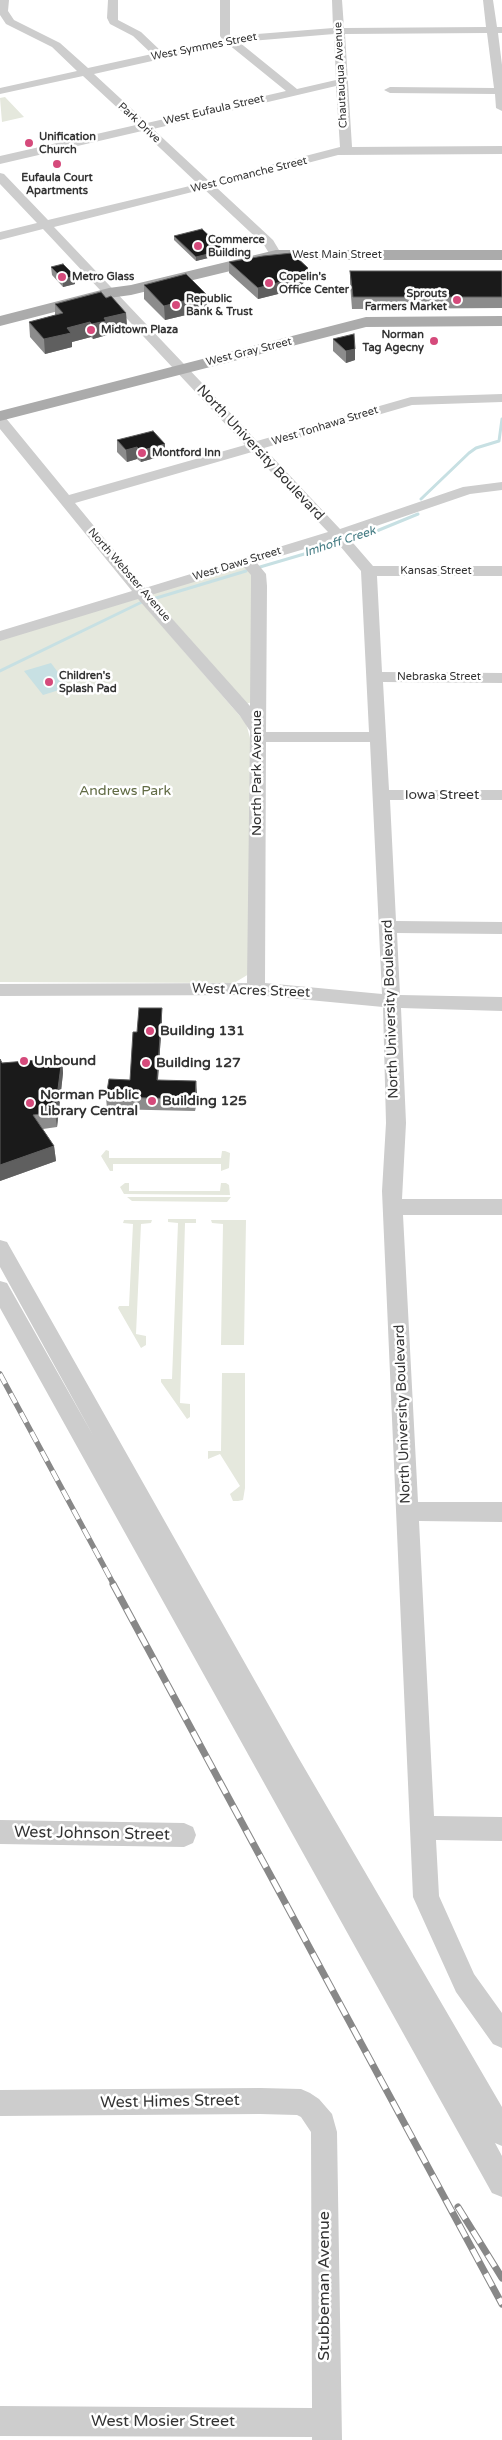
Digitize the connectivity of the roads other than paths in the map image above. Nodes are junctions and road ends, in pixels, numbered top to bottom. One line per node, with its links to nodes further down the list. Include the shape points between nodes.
1 (4, 0): 10 (street, Park Drive, via 3,12 10,22 56,45)
2 (113, 0): 9 (street, via 114,22 137,34)
3 (225, 0): 8 (street, via 224,34)
4 (337, 0): 7 (street, Chautauqua Avenue)
5 (488, 0): 6 (street)
6 (497, 30): 7 (street, West Symmes Street); 14 (street)
7 (339, 31): 8 (street, West Symmes Street, via 268,34); 11 (street, Chautauqua Avenue)
8 (230, 40): 9 (street, West Symmes Street); 15 (street)
9 (160, 56): 10 (street, West Symmes Street)
10 (85, 72): 13 (street, West Symmes Street); 17 (street, Park Drive)
11 (341, 82): 15 (street, West Eufaula Street); 18 (street, Chautauqua Avenue)
12 (390, 90): 14 (street)
13 (0, 91)
14 (499, 91): 16 (street)
15 (294, 92): 17 (street, West Eufaula Street)
16 (502, 108)
17 (143, 127): 20 (street, West Eufaula Street); 22 (street, Park Drive)
18 (346, 150): 19 (street, West Comanche Street); 22 (street, West Comanche Street)
19 (502, 150)
20 (0, 160)
21 (0, 177): 23 (street, North University Boulevard)
22 (207, 186): 23 (street, West Comanche Street); 25 (street, Park Drive, via 269,244)
23 (45, 225): 24 (street, West Comanche Street); 27 (street, North University Boulevard)
24 (0, 236)
25 (276, 255): 26 (main road, West Main Street); 27 (main road, West Main Street)
26 (502, 255)
27 (110, 293): 29 (main road, West Main Street); 30 (street, North University Boulevard)
28 (502, 320): 30 (main road, West Gray Street, via 366,322)
29 (0, 321)
30 (182, 369): 32 (main road, West Gray Street); 33 (street, North University Boulevard)
31 (502, 398): 33 (street, West Tonhawa Street, via 411,400)
32 (0, 418): 35 (street, North Webster Avenue)
33 (255, 448): 35 (street, West Tonhawa Street); 36 (street, North University Boulevard)
34 (502, 486): 36 (street, West Daws Street, via 468,490)
35 (66, 501): 40 (street, North Webster Avenue)
36 (341, 540): 37 (street, West Daws Street); 38 (street, North University Boulevard)
37 (247, 561): 40 (street, West Daws Street); 44 (street, North Park Avenue, via 258,574 259,586)
38 (369, 571): 39 (street, Kansas Street); 42 (street, North University Boulevard)
39 (502, 571)
40 (142, 592): 41 (street, West Daws Street); 44 (street, North Webster Avenue, via 248,713)
41 (0, 636)
42 (376, 677): 43 (street, Nebraska Street); 45 (street, North University Boulevard)
43 (502, 678)
44 (257, 734): 45 (street); 50 (street, North Park Avenue)
45 (378, 737): 46 (street, North University Boulevard)
46 (382, 795): 47 (street, Iowa Street); 48 (street, North University Boulevard)
47 (502, 796)
48 (388, 927): 49 (street); 52 (street, North University Boulevard)
49 (502, 928)
50 (256, 989): 51 (street, West Acres Street); 52 (street, West Acres Street)
51 (0, 990)
52 (391, 1001): 53 (street, West Acres Street); 54 (street, North University Boulevard, via 396,1123)
53 (502, 1004)
54 (393, 1207): 55 (street); 58 (street, North University Boulevard)
55 (502, 1207)
56 (0, 1248): 67 (street, via 285,1757)
57 (0, 1289): 68 (street)
58 (406, 1511): 59 (street); 60 (street, North University Boulevard)
59 (502, 1512)
60 (422, 1828): 61 (street); 64 (street, via 426,1897 465,1983)
61 (502, 1829)
62 (0, 1832): 63 (street, West Johnson Street)
63 (184, 1835)
64 (502, 2035)
65 (0, 2103): 66 (street, West Himes Street, via 301,2102 317,2116)
66 (324, 2132): 70 (street, Stubbeman Avenue)
67 (502, 2133)
68 (502, 2183)
69 (0, 2421): 70 (street, West Mosier Street)
70 (327, 2431)

